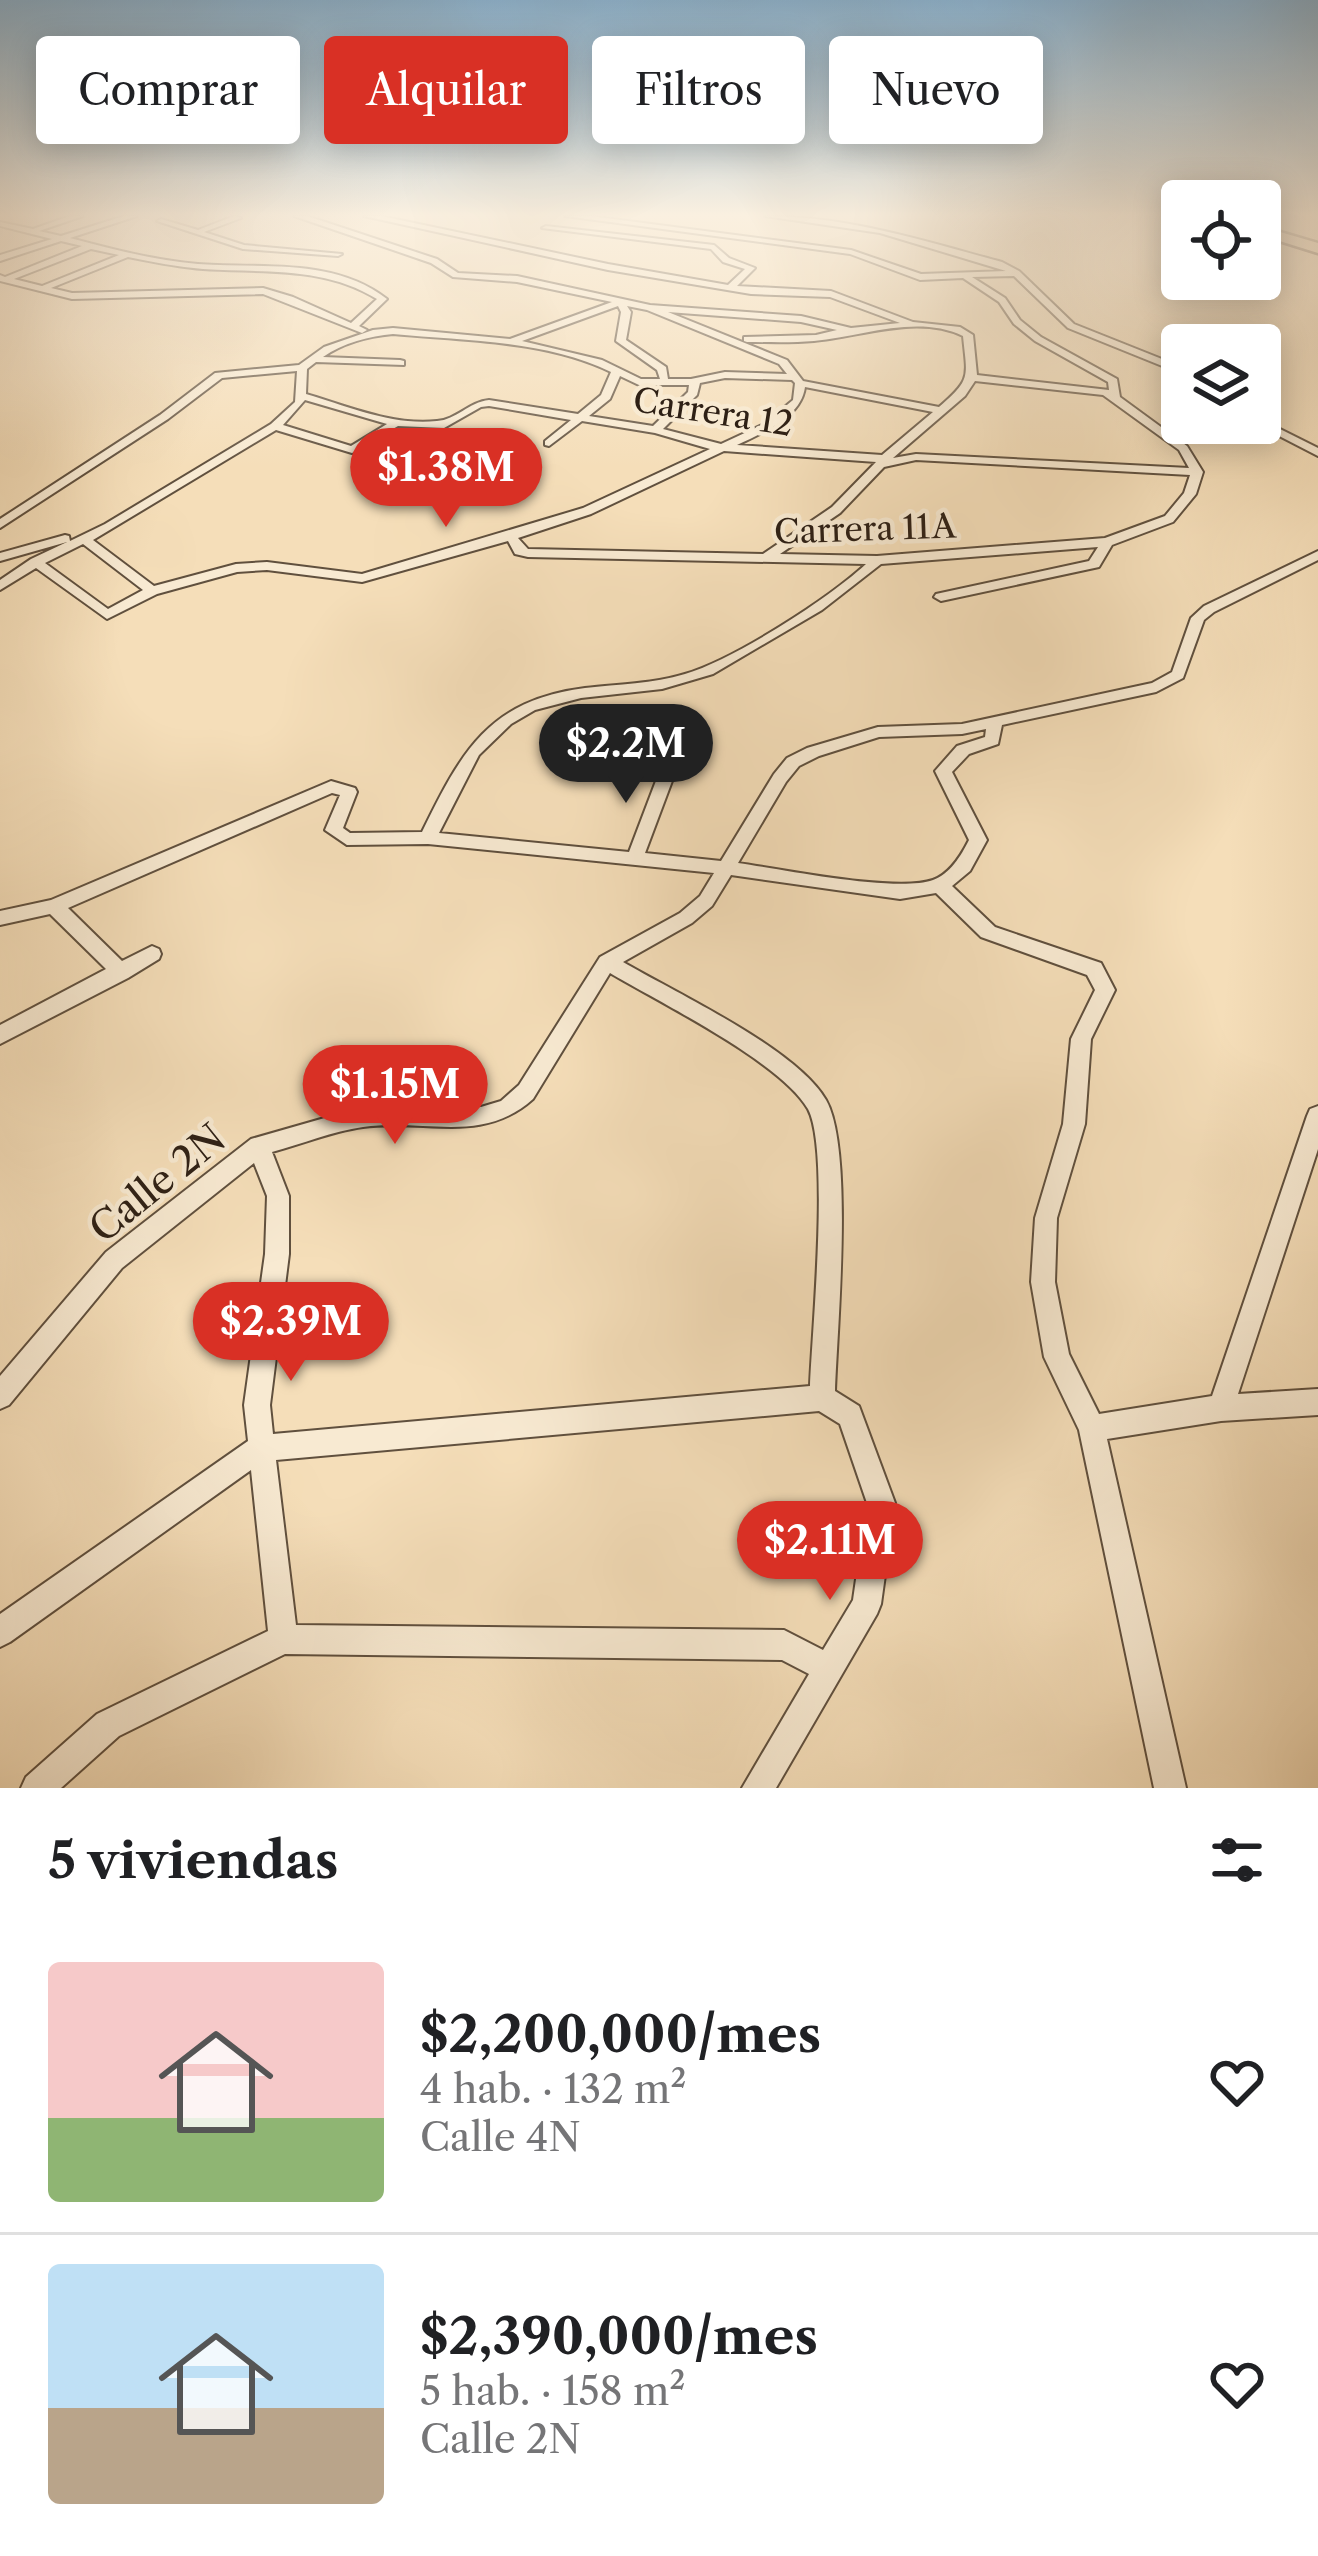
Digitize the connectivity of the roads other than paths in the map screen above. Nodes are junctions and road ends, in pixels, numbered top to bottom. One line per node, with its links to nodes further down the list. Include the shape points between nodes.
1 (301, 299): 12 (street)
2 (382, 299): 12 (street)
3 (609, 299): 8 (street)
4 (773, 299): 10 (street)
5 (846, 299): 11 (street)
6 (1001, 299): 27 (street, via 1037,339 1113,381)
7 (1043, 299): 18 (street, via 1071,326)
8 (621, 302): 9 (street); 16 (street); 23 (street, via 621,341 662,369)
9 (650, 308): 10 (street); 17 (street)
10 (762, 318): 13 (street); 15 (street, via 761,332)
11 (911, 324): 13 (street); 22 (street, via 965,332)
12 (353, 327): 14 (street)
13 (847, 331): 15 (street)
14 (373, 332): 16 (street); 19 (street)
15 (747, 339): 17 (street)
16 (511, 342): 21 (street, via 593,360)
17 (733, 342): 25 (street, via 783,362)
18 (1161, 362)
19 (306, 363): 20 (street); 26 (street); 39 (street, via 218,375)
20 (400, 363)
21 (616, 374): 23 (street); 29 (street, via 606,397)
22 (972, 378): 27 (street); 28 (street)
23 (664, 379): 24 (street)
24 (695, 380): 25 (street); 32 (street, via 693,393)
25 (797, 380): 28 (street); 35 (street, via 791,410)
26 (302, 396): 30 (street); 31 (street)
27 (1115, 396): 38 (street, via 1183,448)
28 (939, 410): 37 (street)
29 (579, 416): 30 (street, Carrera 12, via 489,403 444,425); 32 (street, Carrera 12); 34 (street)
30 (396, 423): 31 (street, via 352,450)
31 (275, 426): 40 (street)
32 (656, 430): 35 (street, Carrera 12)
33 (1281, 433): 36 (street)
34 (549, 443)
35 (716, 447): 37 (street, Carrera 12); 41 (street, via 587,511)
36 (1318, 453)
37 (883, 462): 38 (street, Carrera 12, via 916,457); 46 (street, via 836,510)
38 (1197, 472): 43 (street, Carrera 11A, via 1169,519)
39 (0, 524)
40 (109, 527): 42 (street); 45 (street)
41 (511, 536): 46 (street, Carrera 11A, via 528,553); 50 (street, via 362,578 267,566)
42 (85, 540): 48 (street); 50 (street)
43 (1107, 542): 47 (street, Carrera 11A); 51 (street, via 1094,564)
44 (1318, 555): 52 (street, Calle 2N, via 1209,609 1198,618 1178,675 1156,687)
45 (0, 556)
46 (764, 560): 47 (street, Carrera 11A)
47 (877, 560): 54 (street, via 695,676 530,705 483,740)
48 (36, 562): 49 (street); 50 (street, via 107,615)
49 (0, 586)
50 (152, 591)
51 (940, 597)
52 (994, 724): 56 (street, Calle 2N, via 878,732 793,762); 57 (street, via 992,740 964,750 943,771 977,840 964,866)
53 (668, 773): 55 (street)
54 (428, 838): 55 (street); 58 (street, via 338,836 350,792 331,787)
55 (634, 858): 56 (street)
56 (728, 868): 57 (street, via 900,892); 61 (street, Calle 2N, via 686,918)
57 (940, 886): 70 (street, via 988,932 1094,969 1105,990 1081,1039 1074,1124 1046,1218 1042,1282 1057,1357)
58 (54, 906): 59 (street); 62 (street)
59 (0, 918)
60 (152, 954): 62 (street)
61 (607, 962): 65 (street, Calle 2N, via 508,1108 448,1120 363,1117); 67 (street, via 791,1074 820,1108 828,1159)
62 (121, 972): 63 (street)
63 (0, 1035)
64 (1318, 1116): 69 (street)
65 (260, 1146): 66 (street, Calle 2N, via 114,1260); 71 (street, via 278,1196)
66 (0, 1396)
67 (822, 1398): 71 (street); 74 (street, via 850,1415 881,1503 867,1604)
68 (1318, 1402): 69 (street)
69 (1221, 1408): 70 (street)
70 (1092, 1428): 77 (street)
71 (260, 1448): 72 (street); 73 (street)
72 (0, 1632)
73 (283, 1639): 74 (street, via 784,1645); 75 (street, via 108,1725)
74 (830, 1669): 76 (street)
75 (38, 1788)
76 (758, 1788)
77 (1170, 1788)

